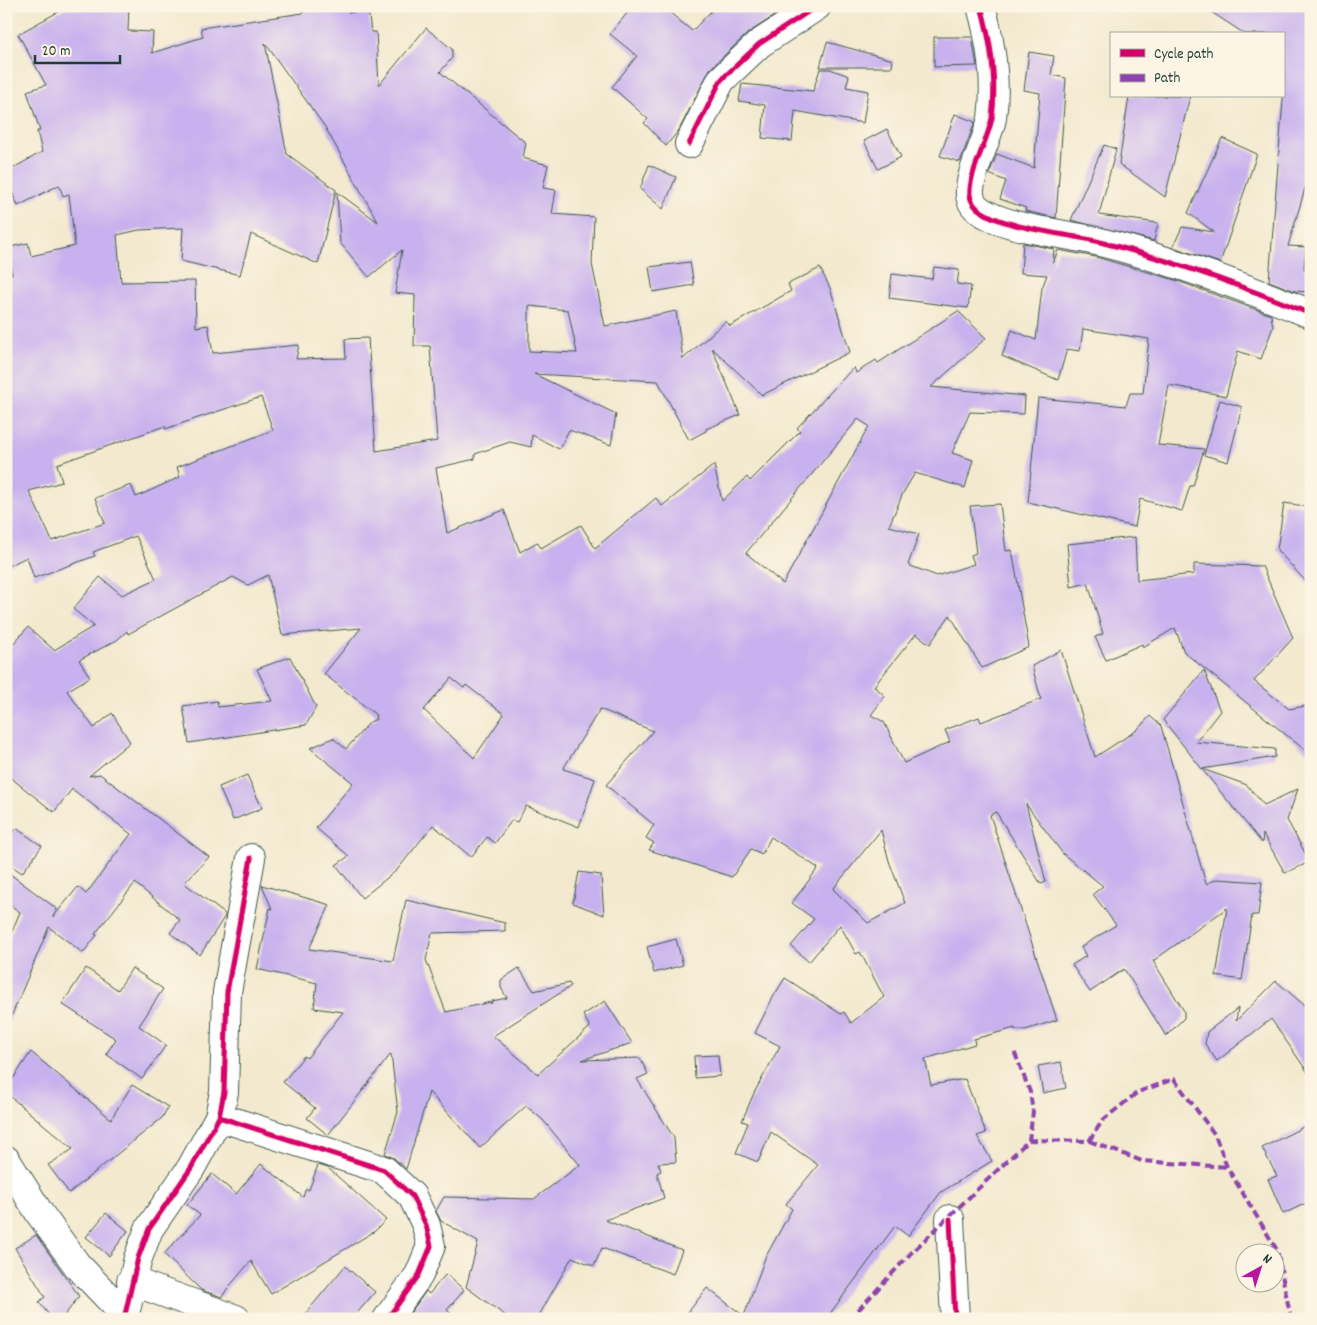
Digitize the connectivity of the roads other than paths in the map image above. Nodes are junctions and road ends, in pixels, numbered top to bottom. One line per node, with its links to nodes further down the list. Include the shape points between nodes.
1 (817, 6): 3 (street, via 759,44 721,80)
2 (981, 6): 4 (street, via 990,37 992,118 971,183 970,195 974,206 1000,220 1101,242 1233,283)
3 (689, 144)
4 (1311, 314)
5 (251, 858): 6 (street, via 227,992 224,1092)
6 (219, 1117): 9 (street, via 191,1168 149,1229); 12 (street, via 384,1170 412,1196 431,1246 419,1275)
7 (6, 1160): 10 (street, via 77,1265)
8 (950, 1219): 13 (street)
9 (132, 1281): 10 (street); 11 (street)
10 (124, 1317)
11 (236, 1319)
12 (387, 1319)
13 (955, 1319)

